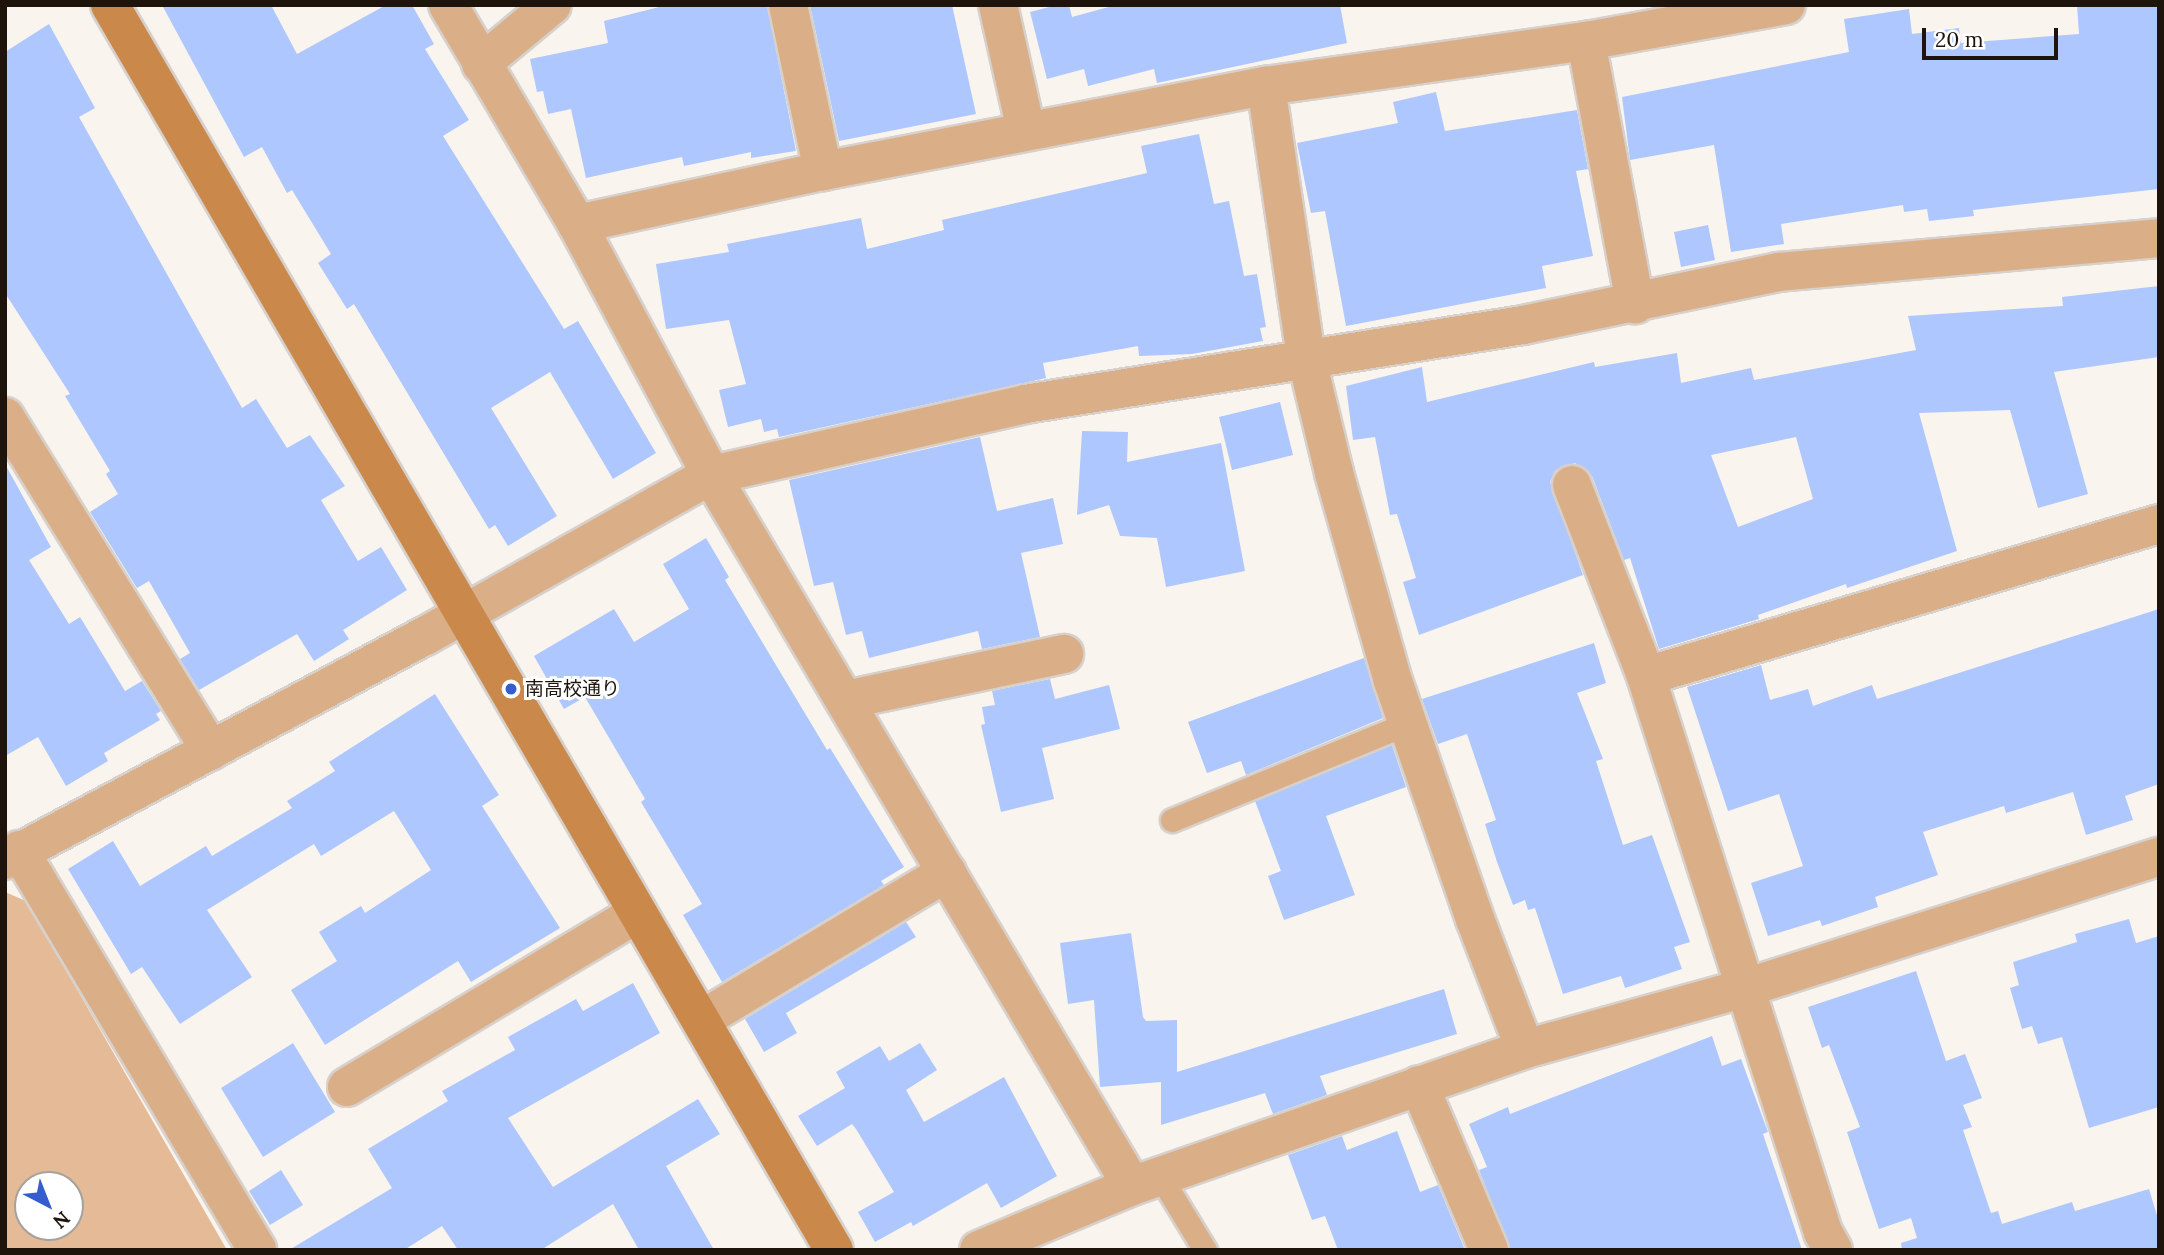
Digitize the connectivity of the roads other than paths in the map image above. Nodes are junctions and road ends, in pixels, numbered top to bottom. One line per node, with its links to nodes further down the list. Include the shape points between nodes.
1 (448, 5): 8 (street)
2 (552, 5): 8 (street)
3 (788, 5): 11 (street)
4 (998, 5): 10 (street)
5 (1786, 5): 7 (street)
6 (112, 6): 20 (street)
7 (1586, 41): 9 (street); 14 (street)
8 (481, 64): 12 (street)
9 (1266, 86): 10 (street); 15 (street)
10 (1026, 130): 11 (street)
11 (823, 171): 12 (street)
12 (577, 224): 17 (street)
13 (2159, 238): 14 (street, via 1779,272)
14 (1635, 304): 15 (street)
15 (1306, 356): 17 (street, via 1025,404); 24 (street, via 1334,473)
16 (9, 433): 25 (street)
17 (711, 475): 20 (street); 23 (street)
18 (1572, 485): 22 (street)
19 (2159, 524): 22 (street)
20 (463, 615): 25 (street); 30 (street)
21 (1064, 654): 23 (street)
22 (1646, 676): 31 (street)
23 (845, 699): 29 (street)
24 (1408, 723): 26 (lane); 33 (street)
25 (211, 750): 27 (street)
26 (1172, 820)
27 (12, 855): 37 (street)
28 (2159, 857): 31 (street)
29 (947, 872): 32 (street); 36 (street)
30 (638, 913): 32 (street); 35 (street)
31 (1745, 988): 33 (street); 42 (street, via 1823,1232)
32 (701, 1020): 38 (street)
33 (1525, 1049): 34 (street)
34 (1419, 1085): 36 (street); 41 (street)
35 (347, 1087)
36 (1146, 1181): 39 (street); 40 (lane)
37 (257, 1250)
38 (834, 1250)
39 (979, 1250)
40 (1205, 1250)
41 (1489, 1250)
42 (1833, 1250)

